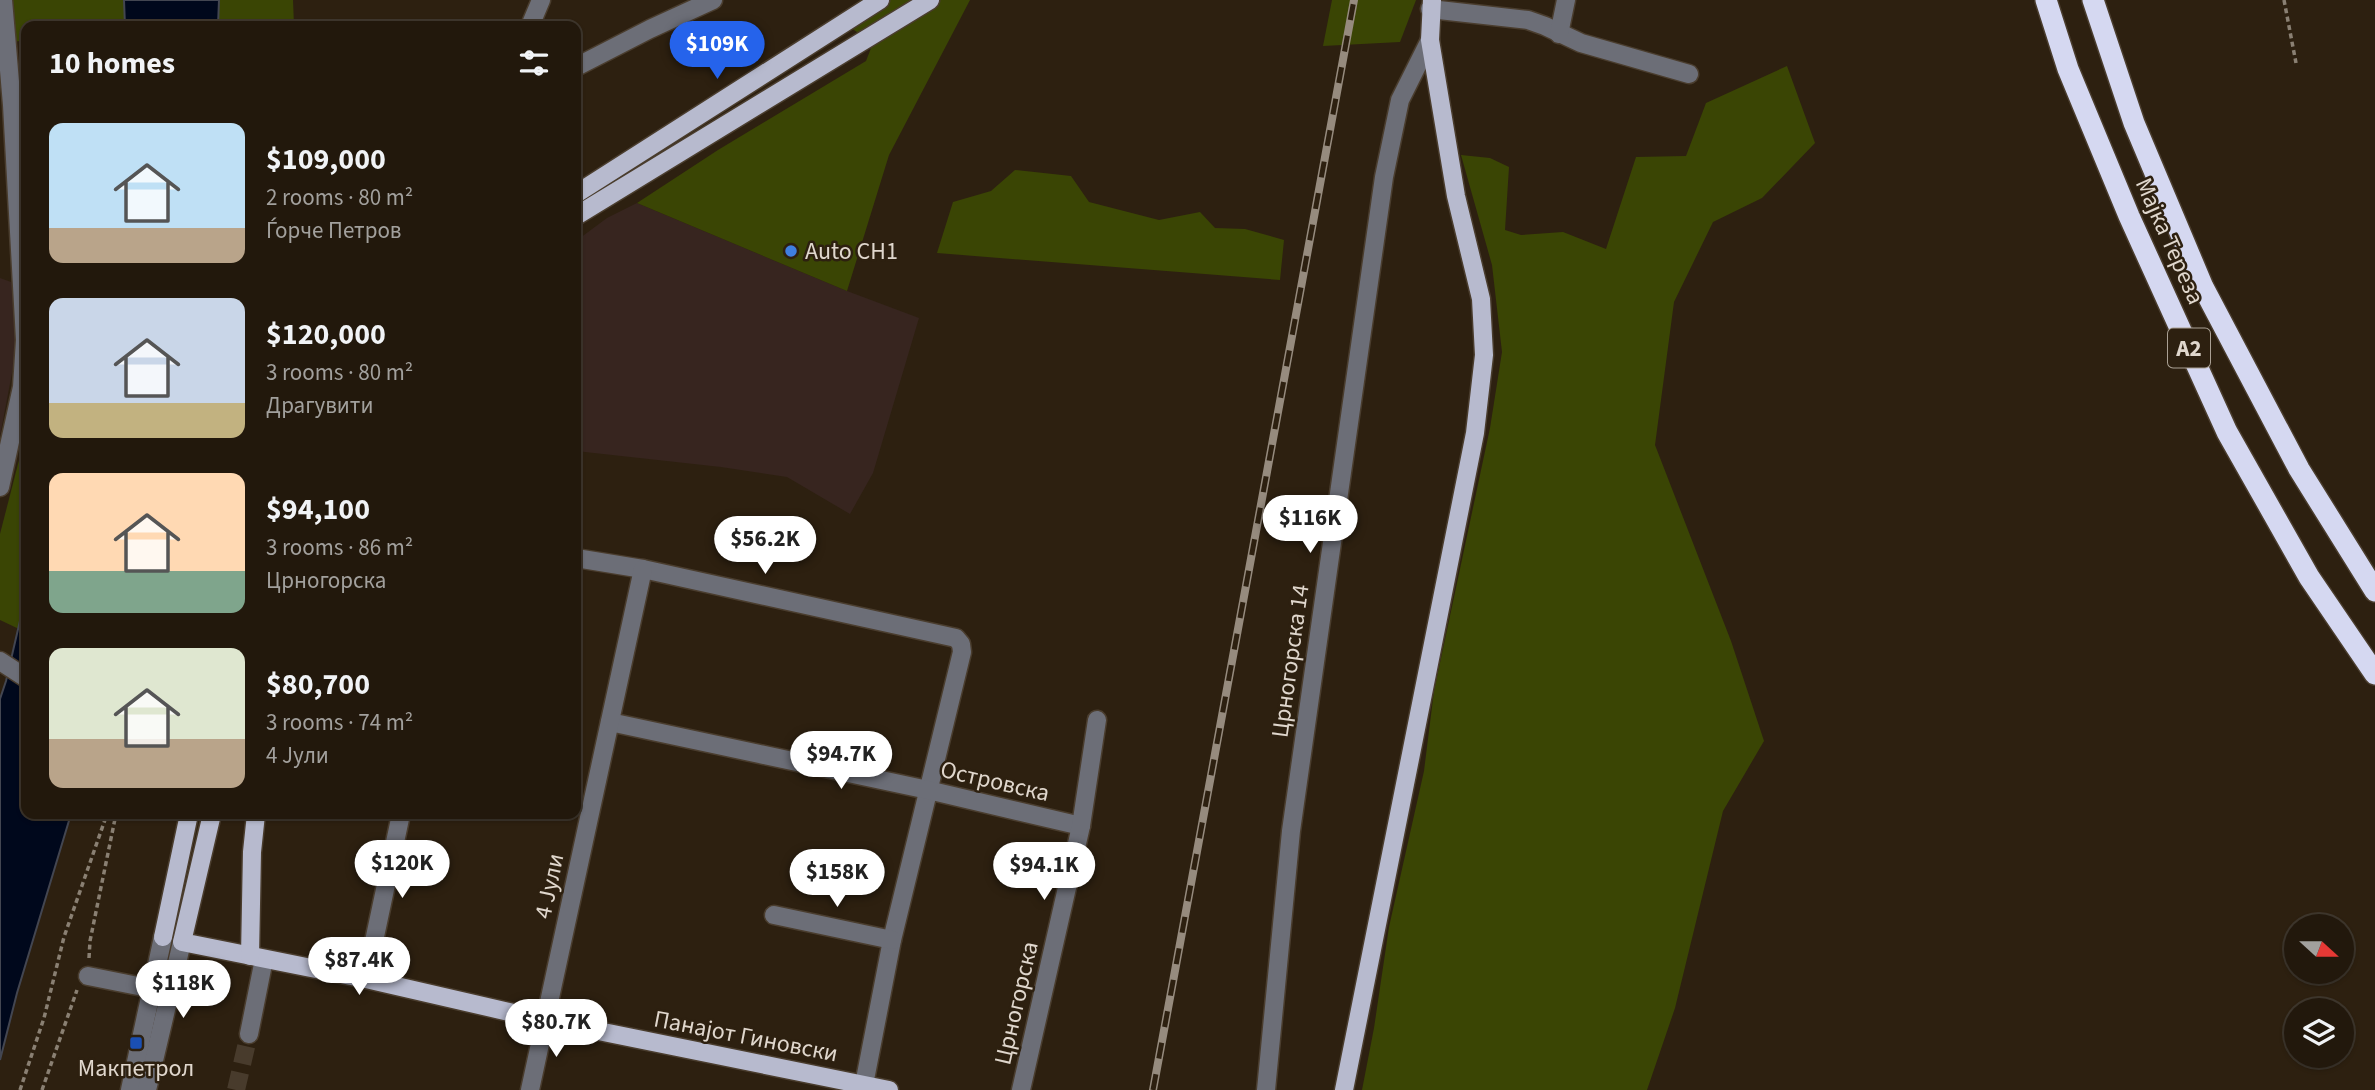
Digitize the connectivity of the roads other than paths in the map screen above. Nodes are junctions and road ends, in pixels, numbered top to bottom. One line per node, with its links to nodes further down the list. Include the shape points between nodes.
1 (3, 0): 17 (street)
2 (541, 0): 10 (street)
3 (713, 0): 13 (street)
4 (880, 0): 15 (main road)
5 (930, 0): 16 (main road)
6 (1566, 0): 11 (street)
7 (2046, 0): 24 (highway, Мајка Тереза / A2, via 2068,69 2129,216 2227,432 2309,577)
8 (2093, 0): 22 (highway, Мајка Тереза / A2, via 2134,123 2203,287 2300,469)
9 (1431, 5): 11 (street, via 1528,20); 12 (main road)
10 (532, 21)
11 (1559, 34): 14 (street)
12 (1430, 40): 52 (street, Црногорска 14, via 1400,100 1384,177 1291,831); 53 (main road, via 1456,196 1481,299 1484,355 1475,433)
13 (581, 65)
14 (1689, 74)
15 (581, 191)
16 (581, 213)
17 (21, 268)
18 (21, 392): 19 (street)
19 (0, 487)
20 (581, 559): 21 (street)
21 (643, 569): 27 (street, 4 Јули); 28 (street, via 956,638 962,652)
22 (2375, 591)
23 (0, 661): 25 (street)
24 (2375, 674)
25 (21, 675)
26 (1097, 720): 34 (street, Црногорска)
27 (610, 722): 28 (street, Островска); 44 (street, 4 Јули)
28 (928, 790): 34 (street, Островска); 38 (street)
29 (180, 819): 35 (main road)
30 (188, 819): 35 (main road)
31 (211, 819): 39 (main road)
32 (256, 819): 40 (main road)
33 (400, 819): 42 (street)
34 (1081, 827): 51 (street, Црногорска)
35 (181, 847): 37 (main road)
36 (774, 915): 38 (street)
37 (163, 937): 43 (street)
38 (892, 940): 46 (street)
39 (181, 942): 40 (main road, Панајот Гиновски); 48 (street)
40 (257, 958): 42 (main road, Панајот Гиновски); 45 (street)
41 (88, 976): 43 (street)
42 (366, 979): 44 (main road, Панајот Гиновски)
43 (153, 989): 47 (street)
44 (544, 1020): 46 (main road, Панајот Гиновски); 49 (street, 4 Јули)
45 (249, 1034)
46 (864, 1087): 50 (main road, Панајот Гиновски)
47 (130, 1090)
48 (147, 1090)
49 (530, 1090)
50 (889, 1090)
51 (1021, 1090)
52 (1266, 1090)
53 (1344, 1090)

